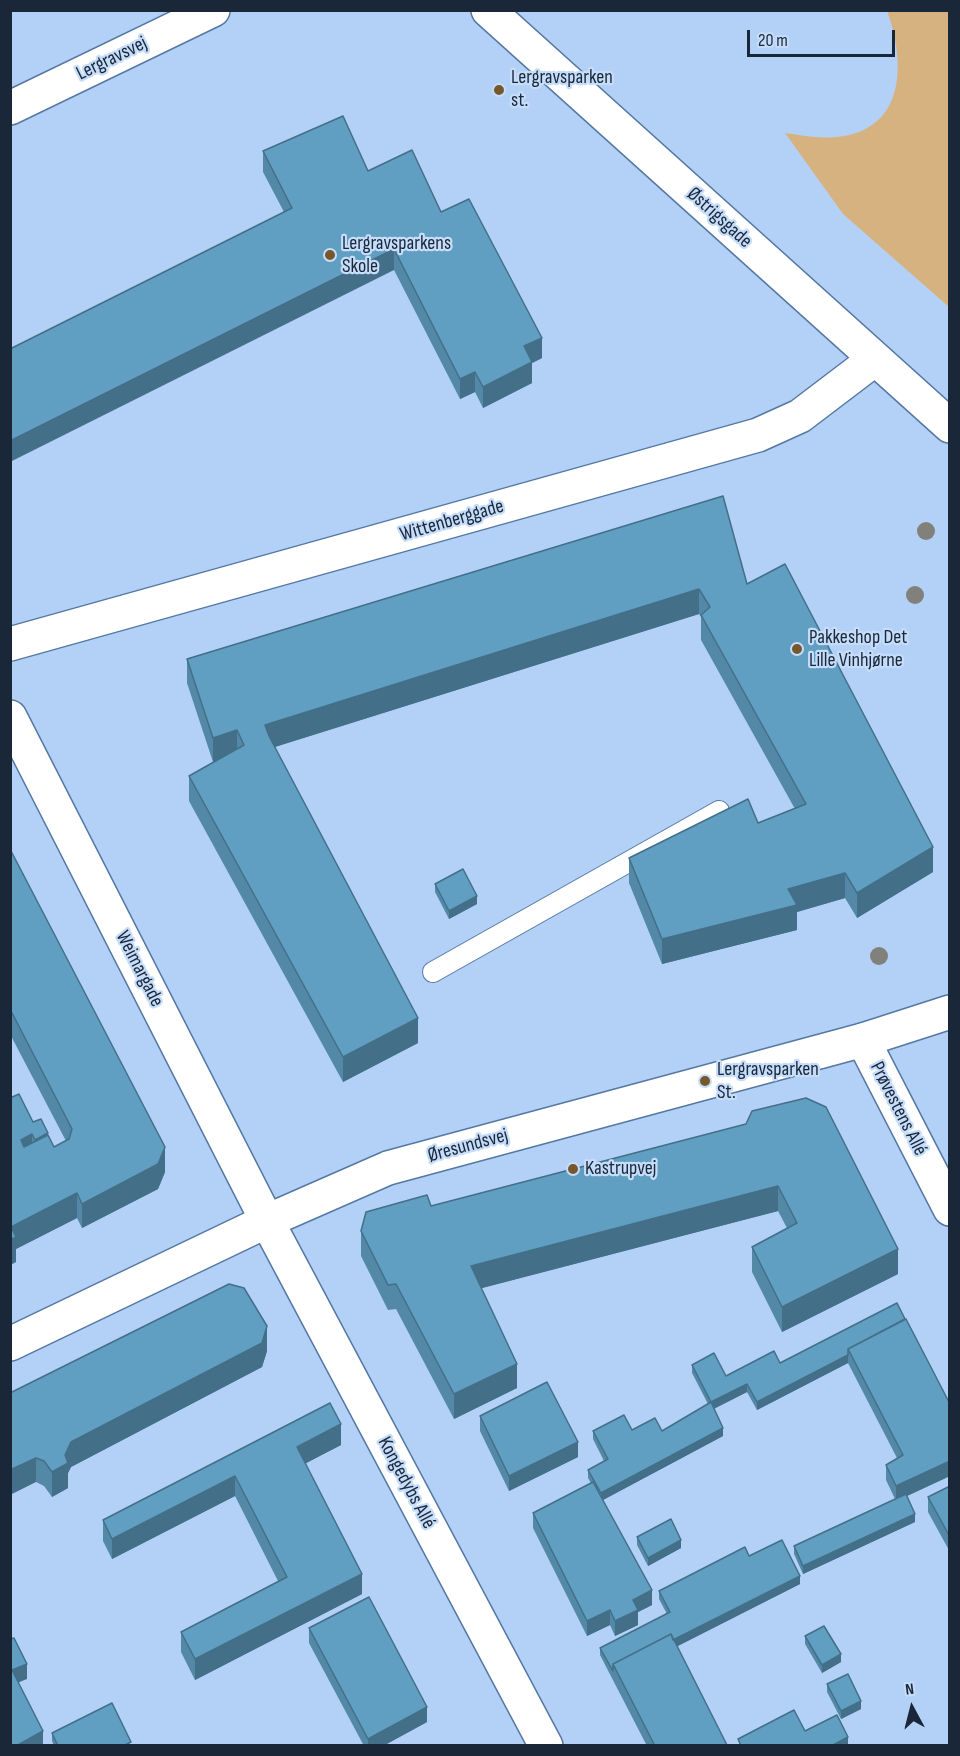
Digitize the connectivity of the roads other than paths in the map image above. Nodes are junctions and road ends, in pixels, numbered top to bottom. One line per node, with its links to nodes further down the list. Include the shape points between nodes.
1 (213, 10): 3 (street, Lergravsvej)
2 (489, 10): 4 (street, Østrigsgade)
3 (12, 103)
4 (875, 359): 5 (street, Østrigsgade); 6 (street, Wittenberggade, via 800,416 746,439)
5 (950, 426)
6 (10, 644)
7 (10, 717): 13 (street, Weimargade)
8 (719, 811): 9 (lane)
9 (433, 972)
10 (950, 1012): 11 (street, Øresundsvej)
11 (863, 1040): 12 (street, Prøvestens Allé); 13 (street, Øresundsvej, via 388,1168)
12 (950, 1209)
13 (267, 1221): 14 (street, Øresundsvej); 15 (street, Kongedybs Allé)
14 (10, 1344)
15 (546, 1746)

